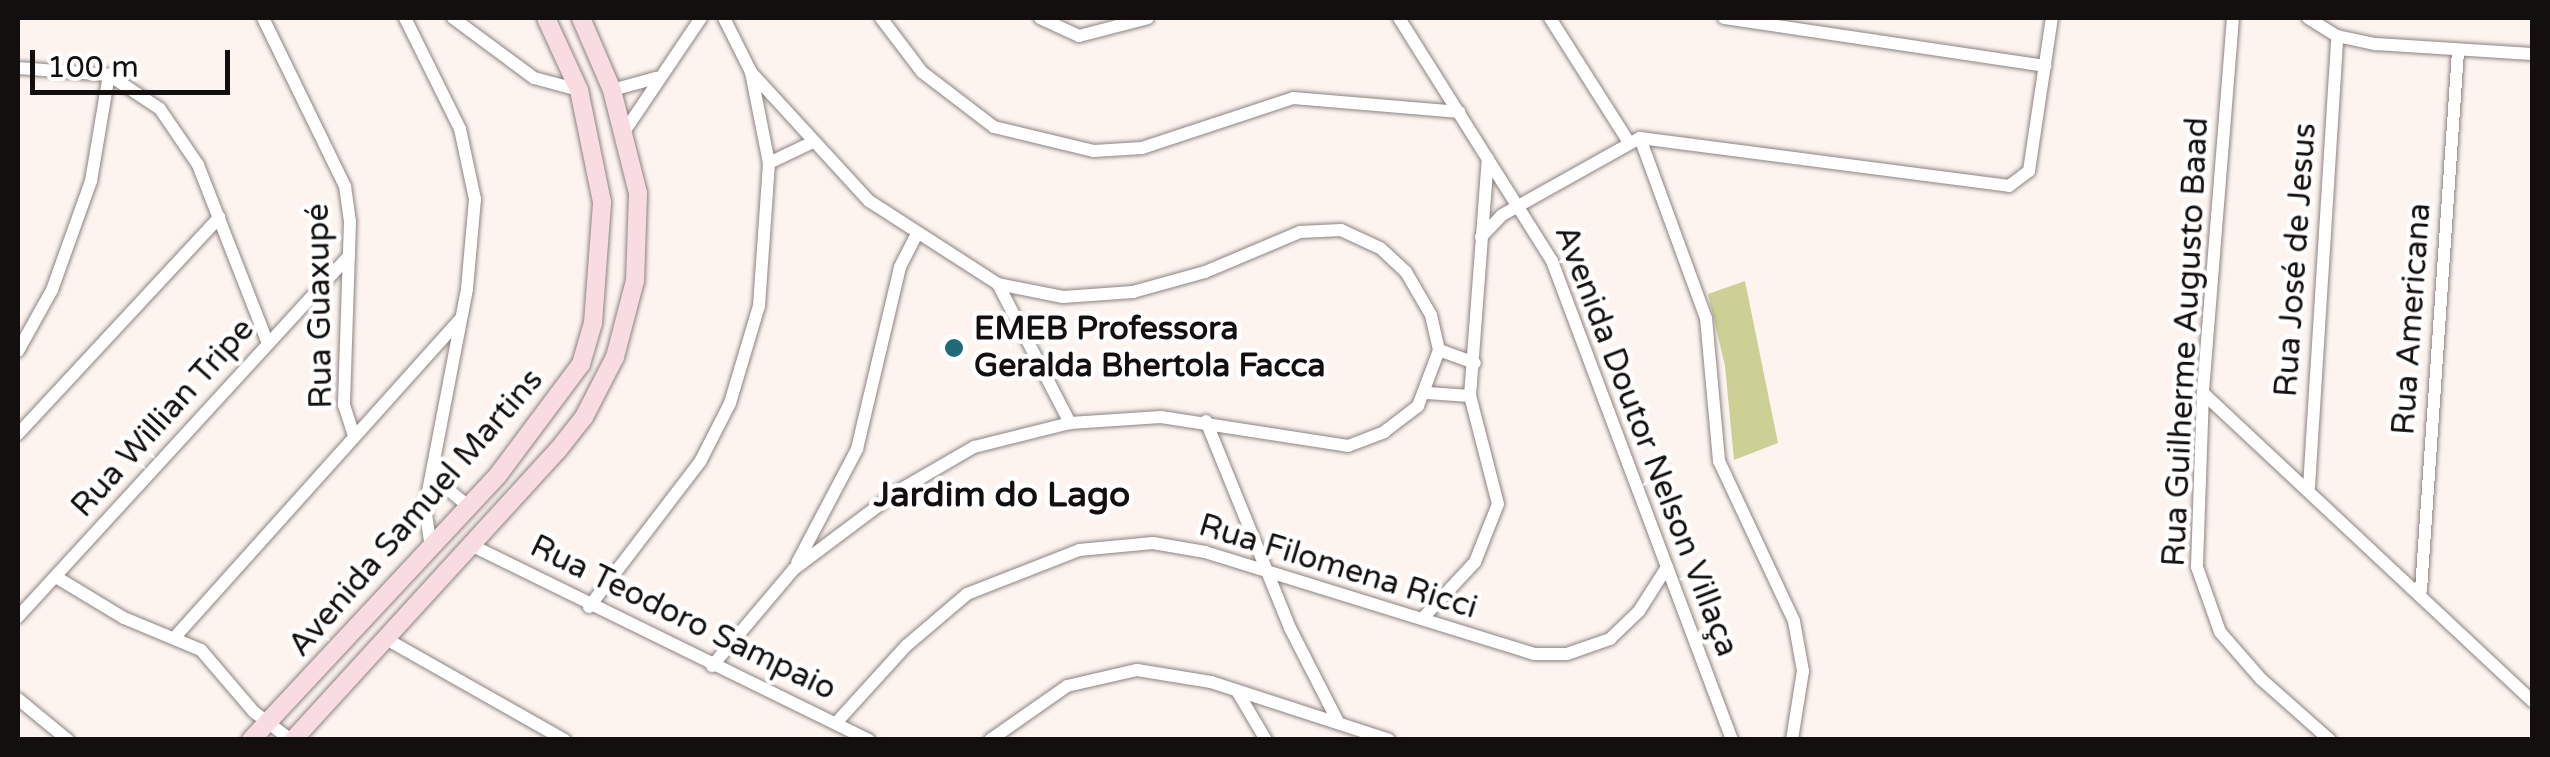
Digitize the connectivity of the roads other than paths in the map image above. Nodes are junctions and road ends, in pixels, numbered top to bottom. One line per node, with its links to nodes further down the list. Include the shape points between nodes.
1 (453, 18): 25 (street, via 534,78)
2 (546, 18): 25 (main road, Avenida Samuel Martins)
3 (581, 18): 26 (main road, Avenida Samuel Martins)
4 (701, 18): 24 (street)
5 (724, 18): 22 (street)
6 (881, 18): 27 (street, via 913,62 950,96 994,127 1044,142 1142,148 1306,97)
7 (1040, 18): 8 (street, via 1079,36)
8 (1148, 18)
9 (1399, 18): 27 (street, Avenida Doutor Nelson Villaça)
10 (1550, 18): 30 (street)
11 (1724, 18): 20 (street)
12 (2052, 18): 20 (street)
13 (2233, 18): 46 (street, Rua Guilherme Augusto Baad)
14 (2308, 18): 17 (street)
15 (407, 19): 40 (street, via 460,129 473,174 475,226)
16 (262, 20): 38 (street, Rua Guaxupé, via 337,160 350,222)
17 (2337, 36): 18 (street); 53 (street, Rua José de Jesus)
18 (2458, 52): 19 (street); 63 (street, Rua Americana)
19 (2532, 54)
20 (2045, 66): 30 (street, via 2029,171 2009,186)
21 (18, 68): 23 (street)
22 (751, 72): 31 (street); 33 (street)
23 (109, 76): 35 (street, via 146,96 171,122); 43 (street, via 91,181 52,290)
24 (656, 78): 26 (street); 29 (street)
25 (578, 90): 26 (main road); 28 (main road, Avenida Samuel Martins)
26 (612, 90): 29 (main road, Avenida Samuel Martins)
27 (1459, 112): 32 (street, Avenida Doutor Nelson Villaça)
28 (588, 127): 29 (main road); 54 (main road, Avenida Samuel Martins, via 602,237 588,346 560,399)
29 (624, 132): 55 (main road, Avenida Samuel Martins, via 640,238 615,357 584,417)
30 (1634, 139): 34 (street); 77 (street, via 1706,318 1720,461 1794,621 1803,672)
31 (811, 144): 33 (street); 36 (street)
32 (1488, 159): 34 (street, Avenida Doutor Nelson Villaça); 37 (street)
33 (770, 164): 64 (street, via 767,260 730,403 685,486)
34 (1521, 204): 37 (street); 59 (street, Avenida Doutor Nelson Villaça, via 1552,261)
35 (220, 217): 41 (street); 50 (street)
36 (916, 236): 39 (street); 60 (street, via 900,267 857,449)
37 (1481, 237): 44 (street)
38 (349, 256): 41 (street, Rua Willian Tripe); 51 (street, Rua Guaxupé, via 344,405)
39 (998, 284): 42 (street, via 1063,297 1133,292 1205,272 1300,232 1342,230 1380,248 1406,272 1431,316); 49 (street)
40 (459, 320): 51 (street); 52 (street)
41 (268, 344): 62 (street, Rua Willian Tripe)
42 (1439, 350): 44 (street); 45 (street)
43 (18, 351)
44 (1475, 363): 47 (street)
45 (1427, 393): 47 (street); 48 (street, via 1400,422 1348,446)
46 (2204, 393): 53 (street); 86 (street, Rua Guilherme Augusto Baad, via 2196,533 2205,600 2239,655)
47 (1470, 396): 66 (street, via 1497,484 1494,524 1475,562)
48 (1206, 421): 49 (street); 61 (street)
49 (1070, 422): 60 (street, via 974,446 932,468)
50 (18, 434)
51 (354, 435): 67 (street)
52 (436, 462): 54 (street, via 444,486); 57 (street, via 424,520)
53 (2309, 487): 63 (street)
54 (469, 508): 55 (main road); 57 (main road, Avenida Samuel Martins)
55 (490, 526): 56 (main road, Avenida Samuel Martins)
56 (473, 546): 58 (main road, Avenida Samuel Martins); 64 (street, Rua Teodoro Sampaio)
57 (430, 548): 58 (main road); 74 (main road, Avenida Samuel Martins)
58 (458, 562): 68 (main road, Avenida Samuel Martins)
59 (1667, 567): 66 (street, Rua Filomena Ricci, via 1624,627 1567,654 1534,654); 76 (street, Avenida Doutor Nelson Villaça)
60 (794, 568): 69 (street)
61 (1268, 570): 66 (street, Rua Filomena Ricci); 73 (street); 75 (street, Rua Filomena Ricci, via 1153,543 1097,547 1037,562 967,594 934,619)
62 (56, 576): 65 (street, Rua Willian Tripe); 67 (street, via 124,618)
63 (2420, 590): 72 (street)
64 (590, 607): 69 (street, Rua Teodoro Sampaio)
65 (18, 617)
66 (1422, 620)
67 (175, 637): 74 (street, via 208,656)
68 (388, 640): 80 (main road, Avenida Samuel Martins); 81 (street)
69 (712, 666): 75 (street, Rua Teodoro Sampaio)
70 (1237, 691): 73 (street); 83 (street, via 1168,671 1097,676 1037,701); 84 (street)
71 (18, 698): 78 (street)
72 (2532, 701)
73 (1338, 722): 85 (street)
74 (268, 723): 79 (main road, Avenida Samuel Martins); 80 (street)
75 (836, 724): 82 (street, Rua Teodoro Sampaio)
76 (1728, 737)
77 (1792, 737)
78 (68, 740)
79 (252, 740)
80 (292, 740)
81 (565, 740)
82 (869, 740)
83 (990, 740)
84 (1266, 740)
85 (1388, 740)
86 (2330, 740)

